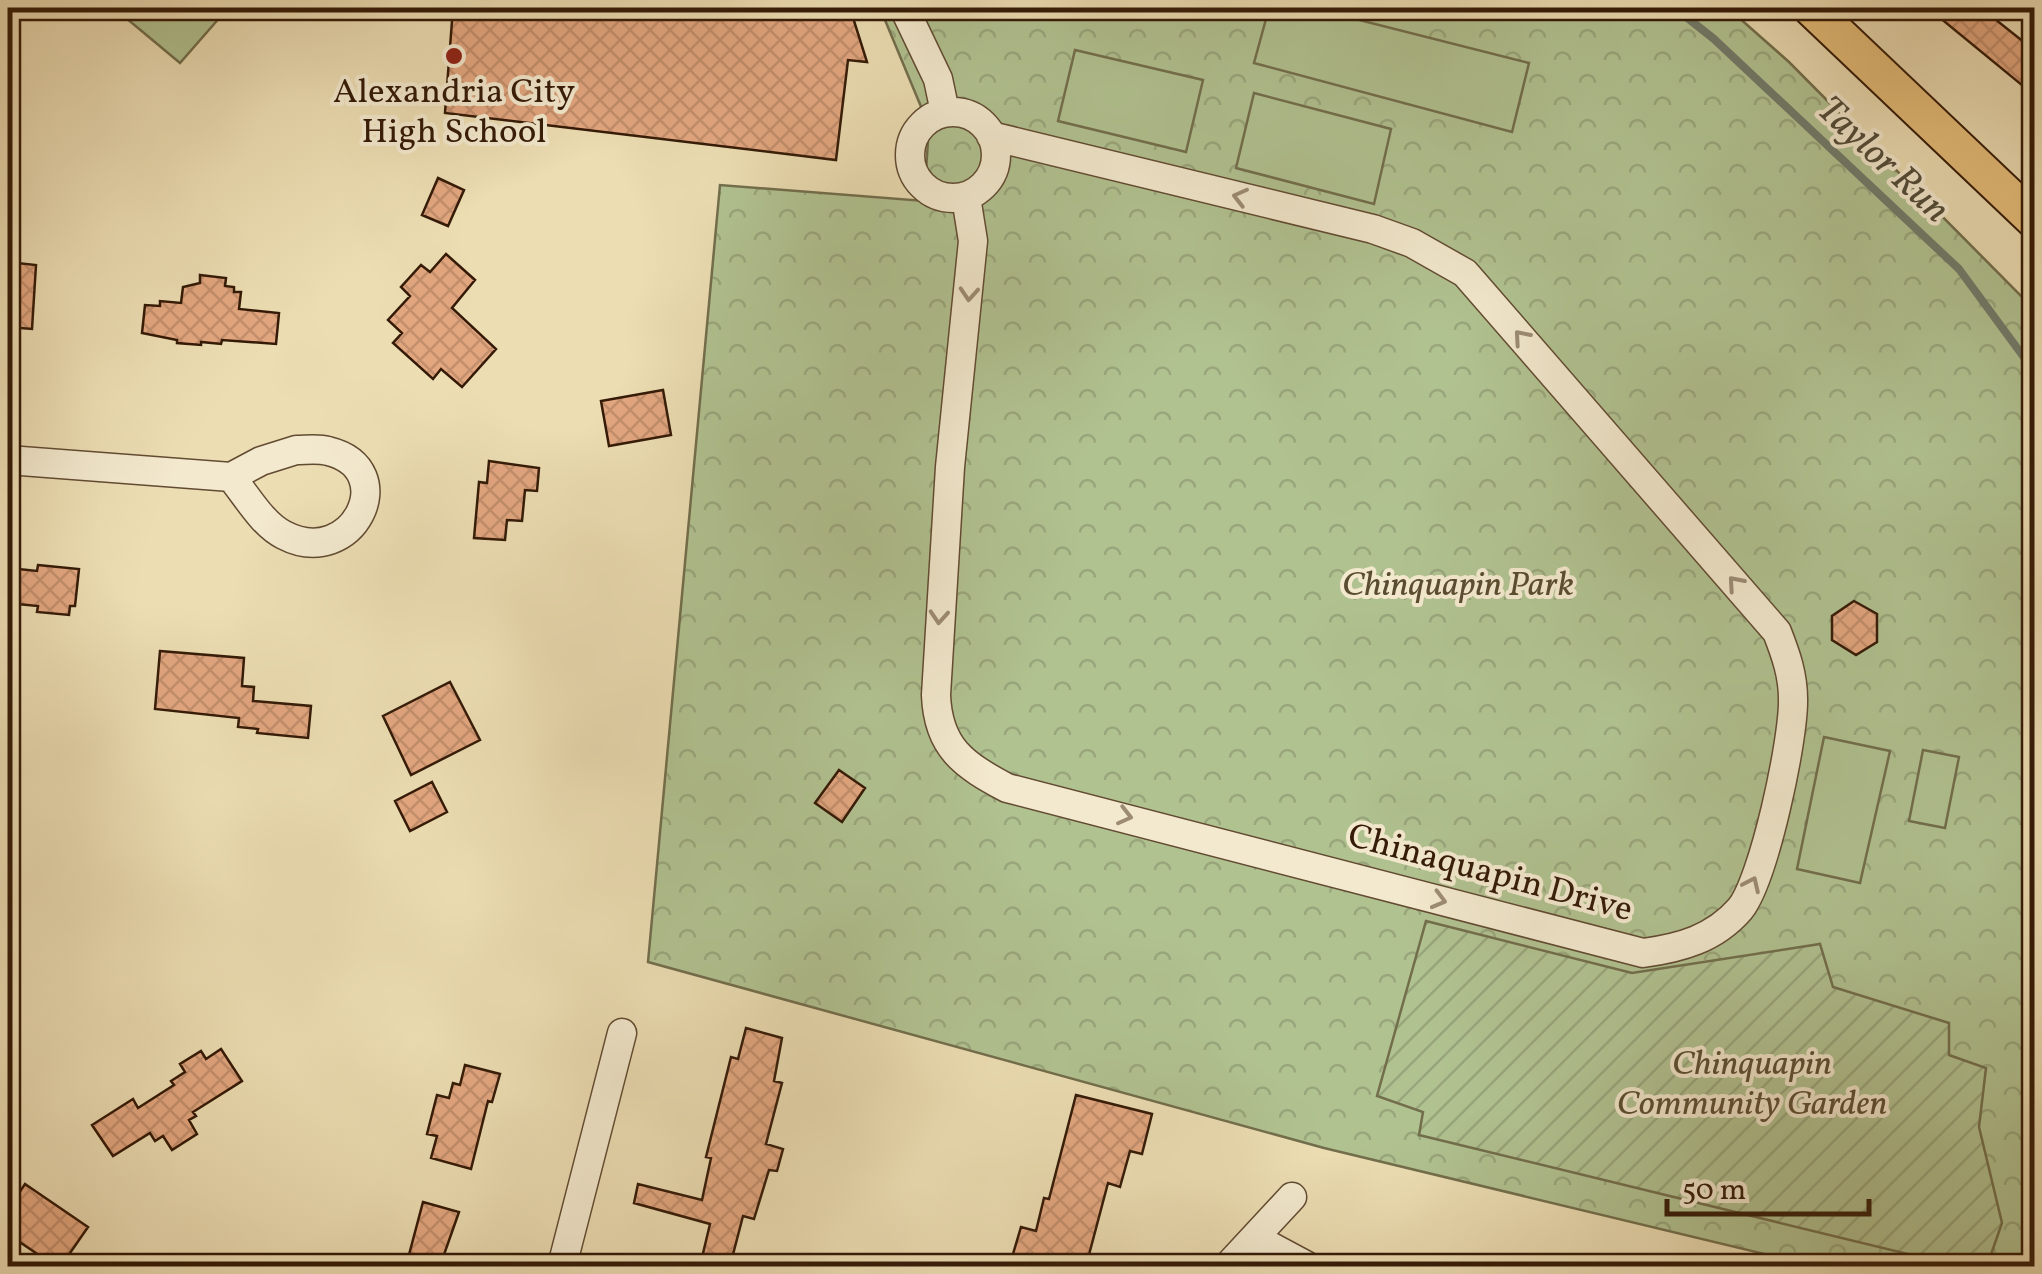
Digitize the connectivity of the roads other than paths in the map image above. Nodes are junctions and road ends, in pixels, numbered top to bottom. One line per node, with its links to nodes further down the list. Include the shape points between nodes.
1 (904, 8): 3 (street, via 938,79)
2 (1810, 8): 6 (main road)
3 (944, 112): 4 (street, Chinaquapin Drive, via 971,116); 5 (street, via 919,127 910,167 926,190)
4 (991, 136): 5 (street, via 992,174); 5 (street, Chinaquapin Drive, one-way to 4, via 973,241 936,695 946,742 975,771 1007,788 1643,953 1682,947 1740,909 1772,823 1793,703 1777,632 1465,273 1412,242 1373,229)
5 (966, 197)
6 (2034, 220)
7 (8, 460): 8 (street)
8 (232, 477): 8 (street, via 296,450 327,450 354,462 366,506 349,532 306,542 272,527)
9 (622, 1032): 12 (street)
10 (1292, 1197): 11 (street)
11 (1255, 1238): 13 (street); 14 (street)
12 (562, 1266)
13 (1228, 1266)
14 (1308, 1266)

